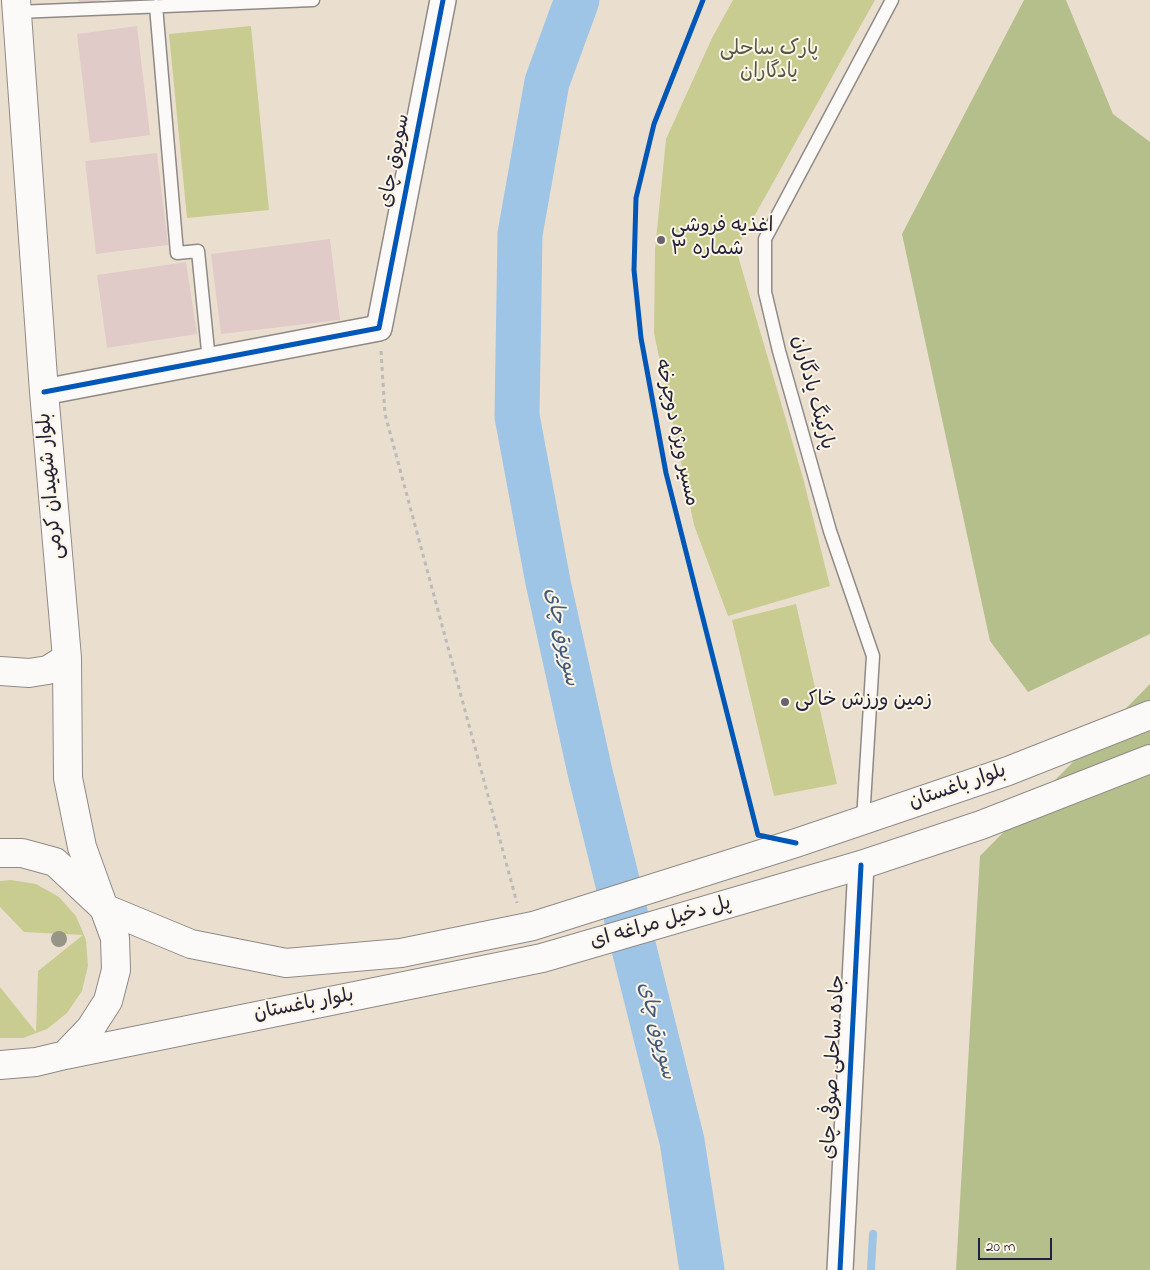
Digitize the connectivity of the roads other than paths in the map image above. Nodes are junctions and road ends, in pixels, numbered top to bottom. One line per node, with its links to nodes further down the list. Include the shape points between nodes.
1 (313, 0): 5 (lane)
2 (443, 0): 6 (street, سویوق چای, via 379,328)
3 (892, 0): 14 (lane, پارکینگ یادگاران, via 765,239 764,292 779,350 830,531 873,656)
4 (17, 6): 5 (lane); 7 (main road, بلوار شهیدان کرمی)
5 (156, 6): 6 (lane, via 177,253 198,251)
6 (209, 361): 7 (street)
7 (44, 392): 8 (main road, بلوار شهیدان کرمی)
8 (66, 658): 9 (main road, via 48,670 28,673); 19 (main road, بلوار شهیدان کرمی, via 68,778 82,847)
9 (0, 671)
10 (1150, 701): 12 (main road)
11 (1150, 714): 12 (main road, بلوار باغستان)
12 (1121, 726): 14 (main road, بلوار باغستان, via 1008,771)
13 (1150, 759): 17 (main road, بلوار باغستان, via 980,825)
14 (863, 820): 16 (main road, بلوار باغستان)
15 (0, 853): 19 (main road, via 22,853 55,862)
16 (762, 853): 20 (main road, پل دخیل مراغه ای)
17 (861, 865): 18 (main road, بلوار باغستان); 24 (street, جاده ساحلی صوفی چای)
18 (779, 889): 21 (main road, پل دخیل مراغه ای)
19 (104, 908): 20 (main road, بلوار باغستان, via 191,944 286,963 401,953); 22 (main road, بلوار شهیدان کرمی, via 115,938 116,970 108,1001 90,1029)
20 (533, 926)
21 (542, 958): 22 (main road, بلوار باغستان)
22 (66, 1055): 23 (main road, بلوار باغستان)
23 (1, 1065)
24 (840, 1270)

